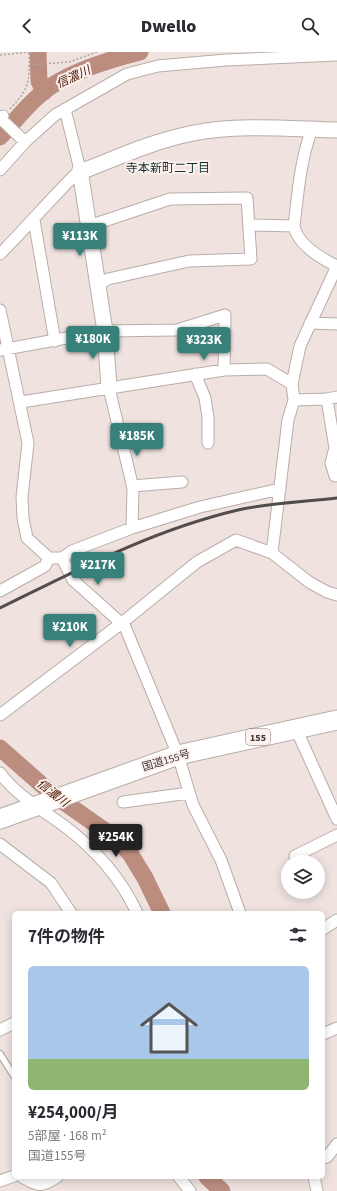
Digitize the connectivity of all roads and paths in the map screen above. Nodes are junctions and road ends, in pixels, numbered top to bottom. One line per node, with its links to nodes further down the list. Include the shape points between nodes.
1 (29, 52): 3 (path); 5 (path)
2 (97, 52): 5 (path, via 69,62)
3 (0, 54)
4 (337, 55): 6 (street, via 158,66 127,74)
5 (29, 65): 7 (path, via 28,84 23,95)
6 (65, 109): 10 (street); 12 (street)
7 (4, 119): 10 (street)
8 (312, 129): 9 (street); 12 (street, via 247,129 196,133 162,140); 16 (street, via 301,169)
9 (337, 130)
10 (21, 138): 11 (street)
11 (0, 170)
12 (80, 170): 13 (street, via 56,192); 15 (street)
13 (34, 220): 17 (street); 24 (street)
14 (250, 225): 15 (street, via 247,198 170,199); 16 (street); 19 (street, via 252,259 189,261 108,279)
15 (89, 226): 19 (street)
16 (294, 226): 18 (street, via 296,236 321,258)
17 (0, 254)
18 (337, 266): 21 (street)
19 (98, 285): 23 (street)
20 (0, 310): 25 (street)
21 (310, 323): 22 (street); 28 (street, via 300,346)
22 (337, 324)
23 (105, 331): 24 (street); 26 (street, via 177,330 224,315); 29 (street)
24 (55, 341): 25 (street)
25 (4, 350): 32 (street)
26 (224, 370): 27 (street); 28 (street, via 267,369)
27 (195, 374): 29 (street); 33 (street, via 205,398)
28 (292, 384): 31 (street)
29 (108, 388): 32 (street); 36 (street)
30 (332, 398): 31 (street); 34 (street, via 335,448 331,463)
31 (294, 400): 37 (street, via 288,420)
32 (21, 402): 40 (street, via 28,443 22,497 23,518 27,538)
33 (208, 443)
34 (335, 476)
35 (182, 482): 36 (street)
36 (132, 486): 38 (street)
37 (280, 489): 38 (street, via 200,507); 39 (street)
38 (132, 528): 41 (street, via 72,551)
39 (272, 553): 43 (street, via 309,582); 44 (street, via 236,540 229,543 197,562)
40 (49, 558): 41 (street); 42 (street, via 45,566)
41 (62, 558): 44 (street, via 73,580)
42 (0, 591)
43 (337, 595)
44 (122, 622): 45 (street); 48 (street)
45 (0, 714)
46 (337, 720): 47 (highway, 国道155号 / 155)
47 (296, 729): 48 (highway, 国道155号 / 155); 54 (street)
48 (178, 755): 50 (street); 52 (highway, 国道155号 / 155)
49 (0, 773): 52 (street, via 9,786)
50 (189, 793): 51 (street); 60 (street, via 221,860)
51 (123, 802)
52 (38, 806): 53 (highway, 国道155号 / 155); 59 (street, via 111,869)
53 (0, 819)
54 (337, 819)
55 (337, 835): 57 (street)
56 (0, 844): 58 (street, via 51,883)
57 (297, 855)
58 (69, 911)
59 (136, 911)
60 (239, 911)
61 (337, 920): 62 (street)
62 (325, 928)
63 (12, 1024): 65 (street)
64 (337, 1028): 66 (street)
65 (0, 1030)
66 (325, 1033)
67 (0, 1054): 68 (lane)
68 (12, 1073)
69 (337, 1144): 70 (street)
70 (325, 1158)
71 (12, 1177): 76 (street)
72 (26, 1179): 73 (street, via 44,1185)
73 (54, 1179)
74 (181, 1179): 77 (street)
75 (314, 1179): 78 (street)
76 (0, 1181)
77 (190, 1191)
78 (317, 1191)

